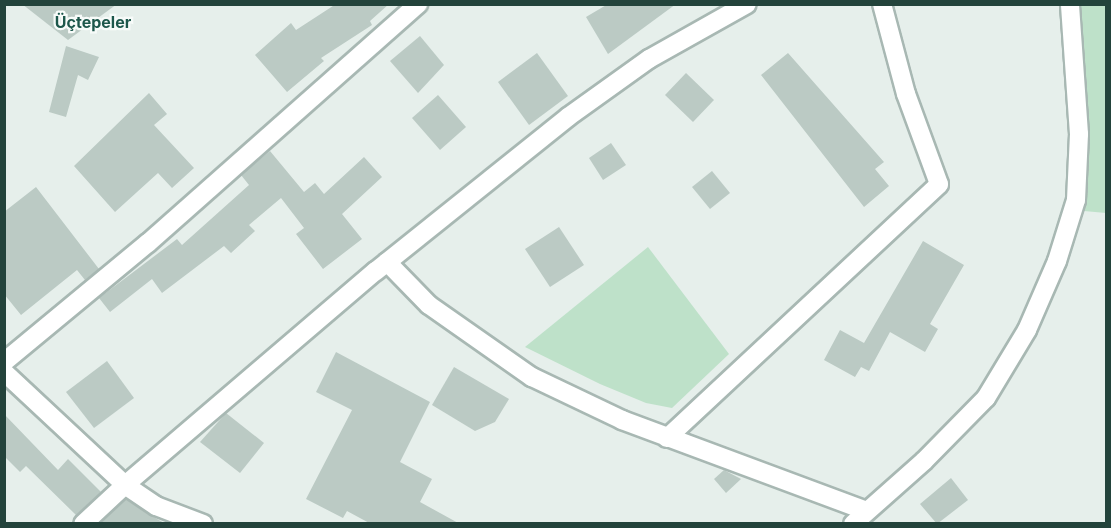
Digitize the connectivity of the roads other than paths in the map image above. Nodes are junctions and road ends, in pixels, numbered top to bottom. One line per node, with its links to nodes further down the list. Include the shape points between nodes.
1 (418, 4): 6 (street, via 148,243)
2 (747, 4): 5 (street, via 650,59 568,117)
3 (882, 4): 8 (street, via 906,94 939,184)
4 (1070, 4): 10 (street, via 1079,134 1077,189 1057,261 1027,330 986,398)
5 (387, 262): 8 (street, via 429,305 532,377); 9 (street)
6 (4, 362)
7 (4, 372): 9 (street)
8 (667, 438): 10 (street)
9 (125, 486): 11 (street); 12 (street, via 156,506)
10 (867, 511): 13 (street)
11 (83, 524)
12 (203, 524)
13 (853, 524)

